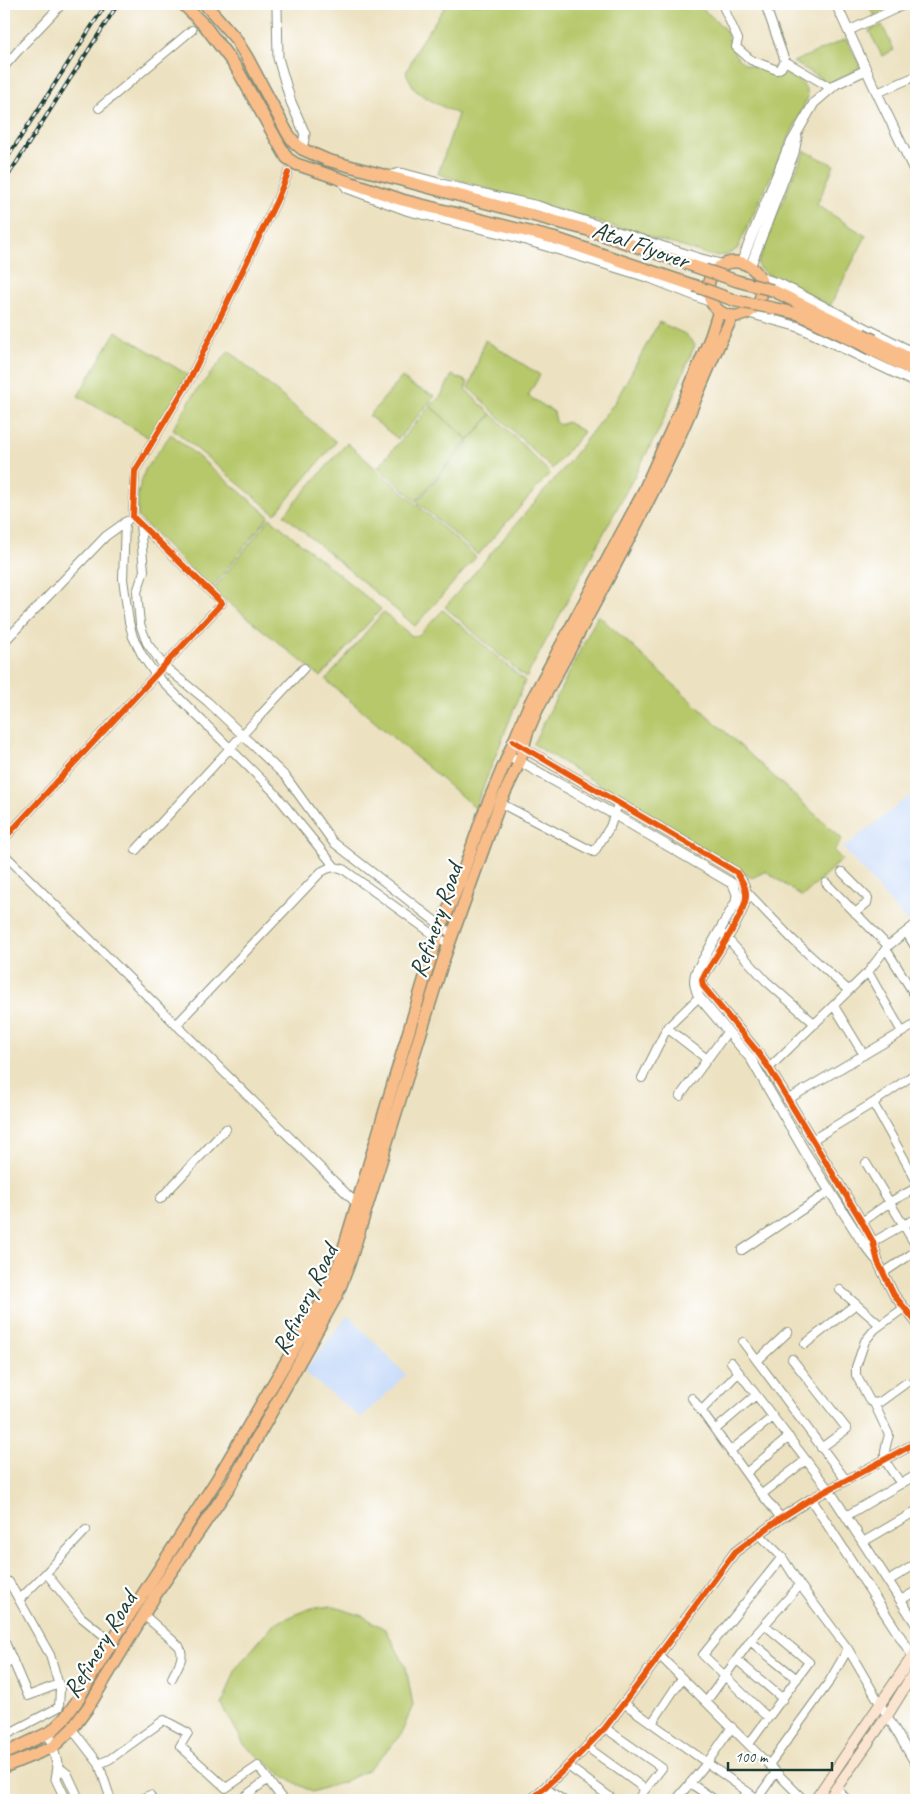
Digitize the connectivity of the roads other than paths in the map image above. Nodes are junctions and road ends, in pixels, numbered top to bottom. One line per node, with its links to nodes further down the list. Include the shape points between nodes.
1 (62, 4): 12 (street)
2 (183, 4): 21 (main road, via 205,26 236,67)
3 (205, 4): 18 (main road, via 235,38 288,134)
4 (278, 4): 18 (street, via 278,58 304,134)
5 (722, 4): 11 (street, via 738,39 736,47 751,60 777,70)
6 (765, 4): 11 (street)
7 (836, 4): 10 (street)
8 (906, 4): 10 (street)
9 (192, 30): 17 (street)
10 (848, 31): 13 (street)
11 (785, 61): 15 (street)
12 (4, 67)
13 (866, 70): 15 (street); 16 (street)
14 (916, 76): 16 (street)
15 (831, 88): 26 (street, via 814,103 787,150)
16 (877, 93): 20 (street)
17 (98, 108)
18 (302, 149): 23 (main road, Atal Flyover, via 327,160)
19 (916, 151): 20 (street)
20 (907, 155): 22 (street)
21 (291, 165): 24 (main road, Atal Flyover); 39 (street, via 189,380 135,471)
22 (916, 174)
23 (389, 176): 25 (street, via 405,174 538,206); 35 (main road, Atal Flyover, bridge, via 588,230 736,281 772,290)
24 (342, 180): 28 (street, via 347,188 409,211 566,252 650,278); 36 (main road, Atal Flyover, bridge, via 402,200 557,239 736,301 799,314)
25 (724, 265): 26 (main road, via 733,262); 28 (main road, via 717,269 709,284)
26 (745, 265): 27 (main road)
27 (759, 278): 30 (main road, via 760,299); 32 (street, via 780,284)
28 (711, 302): 29 (main road)
29 (719, 311): 31 (main road); 38 (main road)
30 (749, 313): 31 (main road); 34 (street, via 799,327)
31 (733, 316): 38 (main road)
32 (870, 329): 33 (street); 34 (street)
33 (916, 354)
34 (863, 357): 37 (street)
35 (916, 362)
36 (916, 372)
37 (916, 383)
38 (683, 415): 47 (main road, via 641,497 629,528 534,695)
39 (133, 518): 40 (street); 41 (street)
40 (125, 522): 42 (street, via 106,536); 45 (street, via 123,578 133,637)
41 (140, 524): 43 (street, via 144,572 137,592 140,624 147,643); 43 (street, via 222,603)
42 (4, 642)
43 (164, 666): 45 (street); 46 (street)
44 (304, 668): 46 (street)
45 (156, 674): 48 (street); 54 (street)
46 (241, 734): 48 (street); 63 (street, via 286,777 333,842)
47 (520, 744): 49 (main road, Refinery Road); 50 (main road, Refinery Road); 52 (street)
48 (230, 748): 55 (street); 57 (street, via 274,792)
49 (508, 754): 50 (street); 63 (main road, Refinery Road)
50 (520, 761): 51 (main road, Refinery Road); 53 (street)
51 (500, 802): 53 (street, via 594,852); 67 (main road, Refinery Road)
52 (618, 804): 53 (street); 60 (street, via 736,872)
53 (615, 815): 64 (street, via 733,884 736,902)
54 (4, 839)
55 (136, 850)
56 (4, 854): 77 (street)
57 (335, 867): 63 (street); 77 (street, via 321,872)
58 (842, 872): 61 (street, via 868,898 867,903)
59 (826, 884): 61 (street)
60 (746, 891): 66 (street, via 745,904); 71 (street)
61 (855, 913): 68 (street)
62 (916, 924): 65 (street)
63 (439, 932): 67 (street); 96 (main road, Refinery Road)
64 (719, 932): 66 (street); 72 (street, via 694,976)
65 (906, 932): 68 (street); 69 (street)
66 (728, 937): 75 (street, via 766,981); 83 (street, via 704,974 703,986)
67 (451, 939): 96 (main road, Refinery Road)
68 (887, 948): 70 (street); 73 (street)
69 (916, 948)
70 (868, 972): 71 (street); 80 (street)
71 (848, 990): 74 (street)
72 (699, 997): 78 (street); 79 (street)
73 (916, 997)
74 (834, 1006): 75 (street); 81 (street)
75 (815, 1024): 83 (street)
76 (916, 1024): 80 (street)
77 (176, 1025): 96 (street)
78 (667, 1028): 82 (street); 85 (street)
79 (728, 1031): 82 (street); 94 (street, via 754,1063)
80 (902, 1032): 81 (street)
81 (864, 1055): 87 (street)
82 (707, 1059): 86 (street)
83 (769, 1068): 87 (street)
84 (916, 1073): 88 (street)
85 (642, 1078)
86 (680, 1096)
87 (787, 1100): 90 (street)
88 (873, 1102): 90 (street); 92 (street)
89 (226, 1129): 95 (street)
90 (812, 1140): 99 (street)
91 (866, 1163): 97 (street)
92 (916, 1180)
93 (916, 1188): 97 (street)
94 (830, 1191): 103 (street); 105 (street)
95 (160, 1199)
96 (362, 1199): 154 (main road, Refinery Road, via 349,1264 337,1295 230,1486); 159 (main road, Refinery Road, via 335,1274 315,1314 216,1481)
97 (890, 1202): 99 (street); 100 (street)
98 (916, 1219): 100 (street)
99 (862, 1222): 101 (street)
100 (903, 1225): 101 (street); 102 (street)
101 (873, 1242): 105 (street)
102 (916, 1246)
103 (742, 1250)
104 (916, 1251): 106 (street)
105 (878, 1262): 106 (street)
106 (883, 1273): 109 (street)
107 (840, 1290): 108 (street)
108 (856, 1304): 111 (street); 114 (street)
109 (904, 1308): 110 (street); 111 (street)
110 (916, 1322)
111 (880, 1325): 122 (street, via 865,1341 856,1371 857,1380)
112 (788, 1332): 116 (street)
113 (743, 1342): 116 (street)
114 (805, 1344)
115 (792, 1359): 128 (street, via 847,1429)
116 (757, 1361): 128 (street)
117 (731, 1362): 118 (street)
118 (739, 1372): 120 (street); 123 (street)
119 (906, 1383): 122 (street)
120 (756, 1395): 124 (street); 125 (street)
121 (692, 1398): 123 (street)
122 (874, 1404): 131 (street, via 889,1435 883,1453)
123 (701, 1411): 125 (street)
124 (773, 1417): 126 (street); 129 (street)
125 (715, 1430): 129 (street)
126 (789, 1437): 130 (street); 132 (street)
127 (916, 1443): 131 (street)
128 (821, 1448): 134 (street)
129 (730, 1451): 132 (street)
130 (806, 1460): 136 (street); 137 (street)
131 (885, 1460): 134 (street); 135 (street)
132 (746, 1473): 137 (street)
133 (916, 1475): 135 (street)
134 (846, 1480): 136 (street)
135 (901, 1484): 140 (street)
136 (829, 1490): 138 (street); 140 (street)
137 (762, 1494): 141 (street)
138 (811, 1499): 141 (street); 162 (street)
139 (916, 1511): 144 (street)
140 (846, 1516): 144 (street)
141 (781, 1518): 143 (street)
142 (86, 1530): 147 (street)
143 (760, 1534): 145 (street); 161 (street, via 735,1552)
144 (863, 1542): 148 (street)
145 (782, 1557): 150 (street); 167 (street, via 703,1655)
146 (916, 1564): 148 (street)
147 (46, 1573): 152 (street); 159 (street, via 81,1617)
148 (888, 1580): 153 (street)
149 (4, 1584): 152 (street, via 9,1582)
150 (800, 1585): 156 (street); 160 (street)
151 (916, 1591): 153 (street)
152 (19, 1600): 171 (street, via 50,1655)
153 (901, 1600): 155 (street)
154 (144, 1615): 168 (street, via 182,1651 182,1659); 181 (main road, Refinery Road)
155 (916, 1624)
156 (765, 1625): 158 (street); 170 (street, via 809,1662)
157 (4, 1640): 163 (street)
158 (750, 1641): 164 (street); 170 (street)
159 (112, 1642): 182 (main road, Refinery Road, via 77,1701)
160 (848, 1649): 174 (street); 190 (street, via 829,1682)
161 (658, 1655): 169 (street); 175 (street)
162 (915, 1656): 174 (main road)
163 (13, 1660): 165 (street); 171 (street, via 28,1696)
164 (737, 1660): 167 (street); 172 (street)
165 (4, 1665)
166 (916, 1669): 176 (main road)
167 (724, 1676): 173 (street); 177 (street)
168 (172, 1678)
169 (682, 1678): 173 (street); 178 (street)
170 (797, 1679): 172 (street)
171 (58, 1684): 183 (street, via 59,1707)
172 (783, 1699): 177 (street)
173 (706, 1702): 180 (street)
174 (879, 1703): 176 (street); 218 (main road)
175 (625, 1704): 178 (street); 179 (street)
176 (887, 1716): 192 (street); 198 (main road)
177 (769, 1717): 184 (street)
178 (652, 1723): 188 (street)
179 (605, 1728): 186 (street); 200 (street, via 662,1768)
180 (732, 1728): 184 (street); 188 (street)
181 (72, 1729): 185 (main road, Refinery Road); 189 (street)
182 (49, 1734): 185 (street); 187 (main road, Refinery Road)
183 (4, 1736)
184 (749, 1744): 190 (street)
185 (53, 1747): 193 (main road, Refinery Road); 194 (street)
186 (587, 1747): 191 (street); 200 (street)
187 (4, 1754)
188 (707, 1762): 197 (street); 201 (street)
189 (98, 1764): 196 (street, via 164,1720 188,1733 180,1746 226,1788 258,1766); 204 (street)
190 (770, 1765): 195 (street)
191 (568, 1766): 199 (street); 211 (street)
192 (916, 1766)
193 (4, 1767)
194 (58, 1767): 202 (street, via 56,1779); 203 (street, via 67,1774)
195 (776, 1772): 216 (street); 217 (street)
196 (268, 1780): 207 (street); 208 (street)
197 (690, 1783): 213 (street); 214 (street)
198 (836, 1786): 219 (main road); 220 (street)
199 (545, 1788): 209 (street); 210 (street)
200 (645, 1789): 212 (street)
201 (748, 1792): 215 (street); 216 (street)
202 (66, 1800)
203 (79, 1800)
204 (111, 1800)
205 (138, 1800): 206 (street, via 150,1795)
206 (152, 1800)
207 (240, 1800)
208 (283, 1800)
209 (531, 1800)
210 (563, 1800)
211 (614, 1800)
212 (637, 1800)
213 (676, 1800)
214 (715, 1800)
215 (741, 1800)
216 (758, 1800)
217 (804, 1800)
218 (815, 1800)
219 (828, 1800)
220 (847, 1800)

